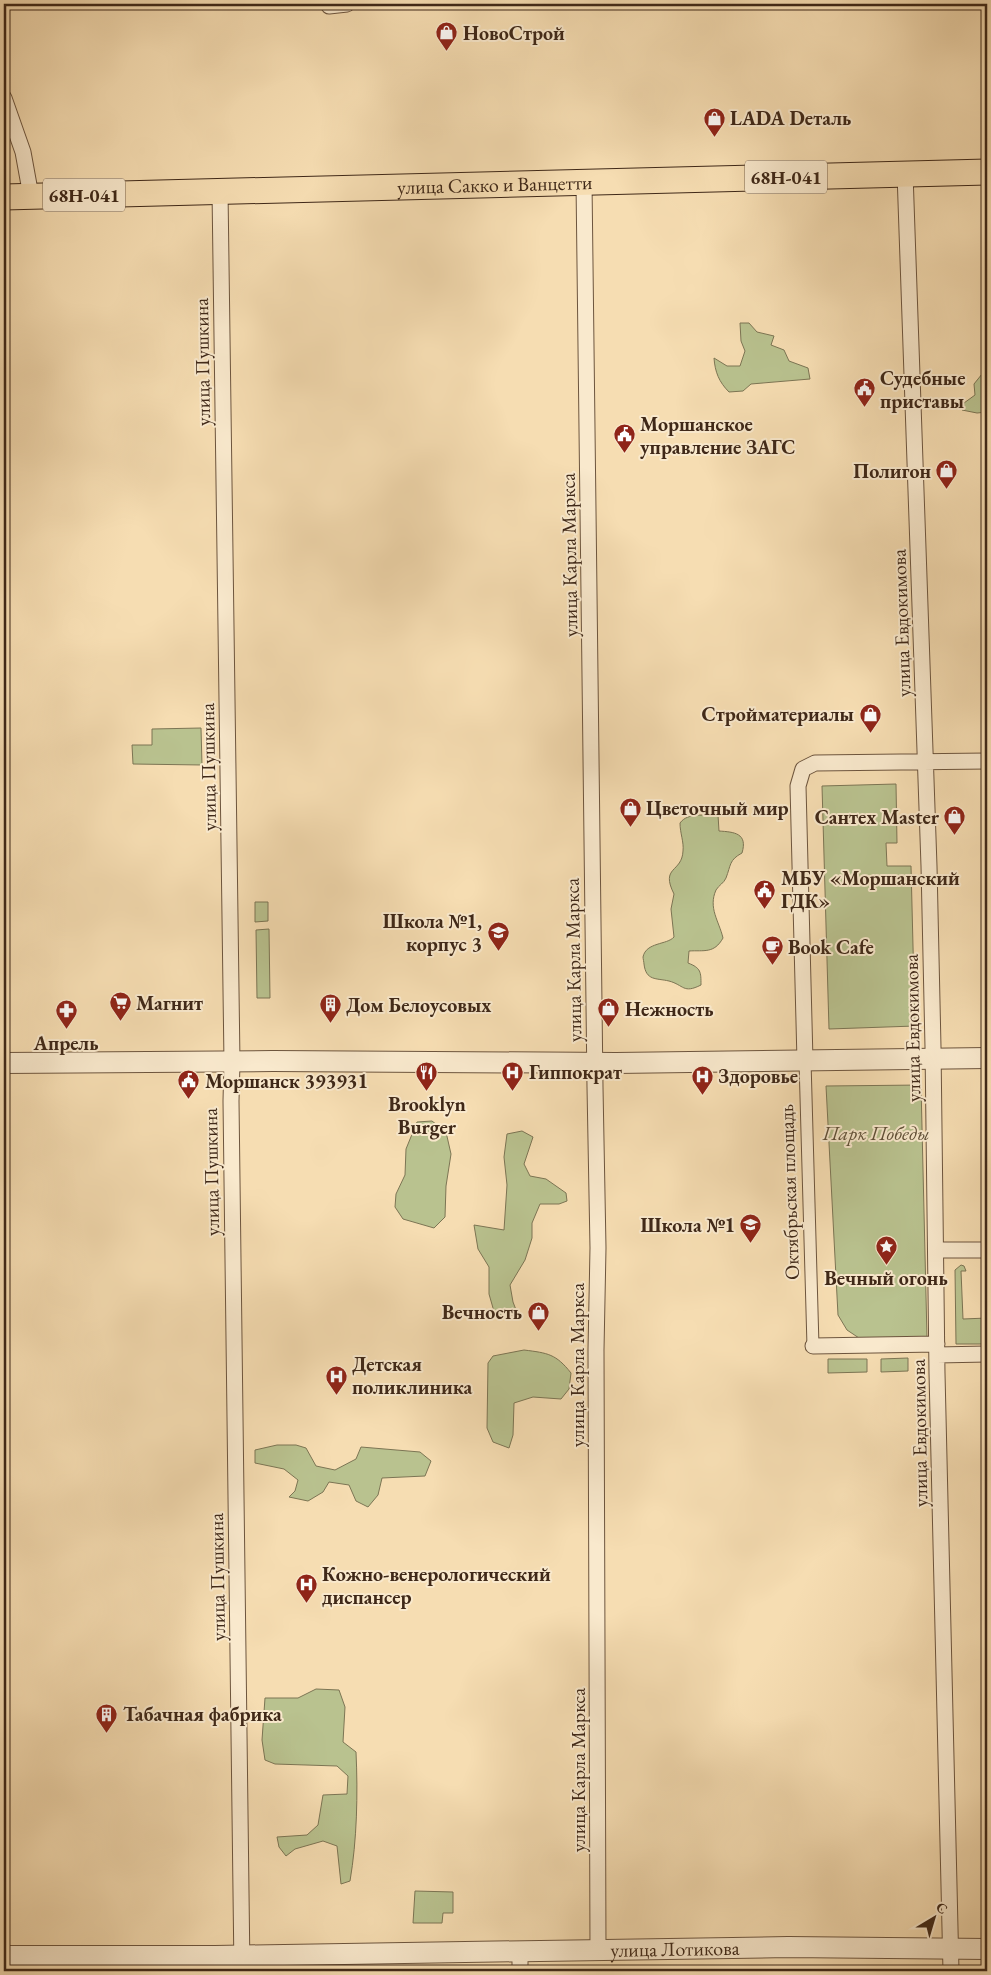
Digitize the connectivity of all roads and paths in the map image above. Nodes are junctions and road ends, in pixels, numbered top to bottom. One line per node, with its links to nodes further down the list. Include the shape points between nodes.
1 (347, 4): 2 (street)
2 (329, 6)
3 (4, 98): 8 (street, via 23,152)
4 (987, 172): 5 (main road, улица Сакко и Ванцетти / 68Н-041)
5 (905, 174): 6 (main road, улица Сакко и Ванцетти / 68Н-041); 11 (street, улица Евдокимова)
6 (584, 182): 7 (main road, улица Сакко и Ванцетти / 68Н-041); 17 (street, улица Карла Маркса)
7 (220, 192): 8 (main road, улица Сакко и Ванцетти / 68Н-041); 15 (street, улица Пушкина)
8 (31, 196): 9 (main road, улица Сакко и Ванцетти / 68Н-041)
9 (4, 197)
10 (987, 761): 11 (street, Октябрьская площадь)
11 (926, 762): 13 (street, улица Евдокимова); 14 (street, Октябрьская площадь, via 815,763 803,770 798,786)
12 (987, 1058): 13 (street)
13 (933, 1059): 14 (street); 18 (street, улица Евдокимова)
14 (804, 1061): 17 (street); 20 (street, Октябрьская площадь)
15 (232, 1062): 16 (street); 17 (street); 28 (street, улица Пушкина)
16 (4, 1063)
17 (594, 1063): 23 (street, улица Карла Маркса, via 598,1248)
18 (936, 1250): 19 (street); 21 (street, улица Евдокимова)
19 (987, 1250)
20 (813, 1346): 21 (street, Октябрьская площадь)
21 (937, 1350): 22 (street, Октябрьская площадь); 24 (street, улица Евдокимова)
22 (987, 1354)
23 (598, 1949): 24 (street, улица Лотикова); 26 (street, улица Лотикова)
24 (951, 1949): 25 (street, улица Лотикова); 30 (street, улица Евдокимова)
25 (987, 1949)
26 (520, 1951): 28 (street, улица Лотикова); 29 (street)
27 (4, 1956): 28 (street, улица Лотикова)
28 (242, 1963)
29 (520, 1971)
30 (951, 1971)

